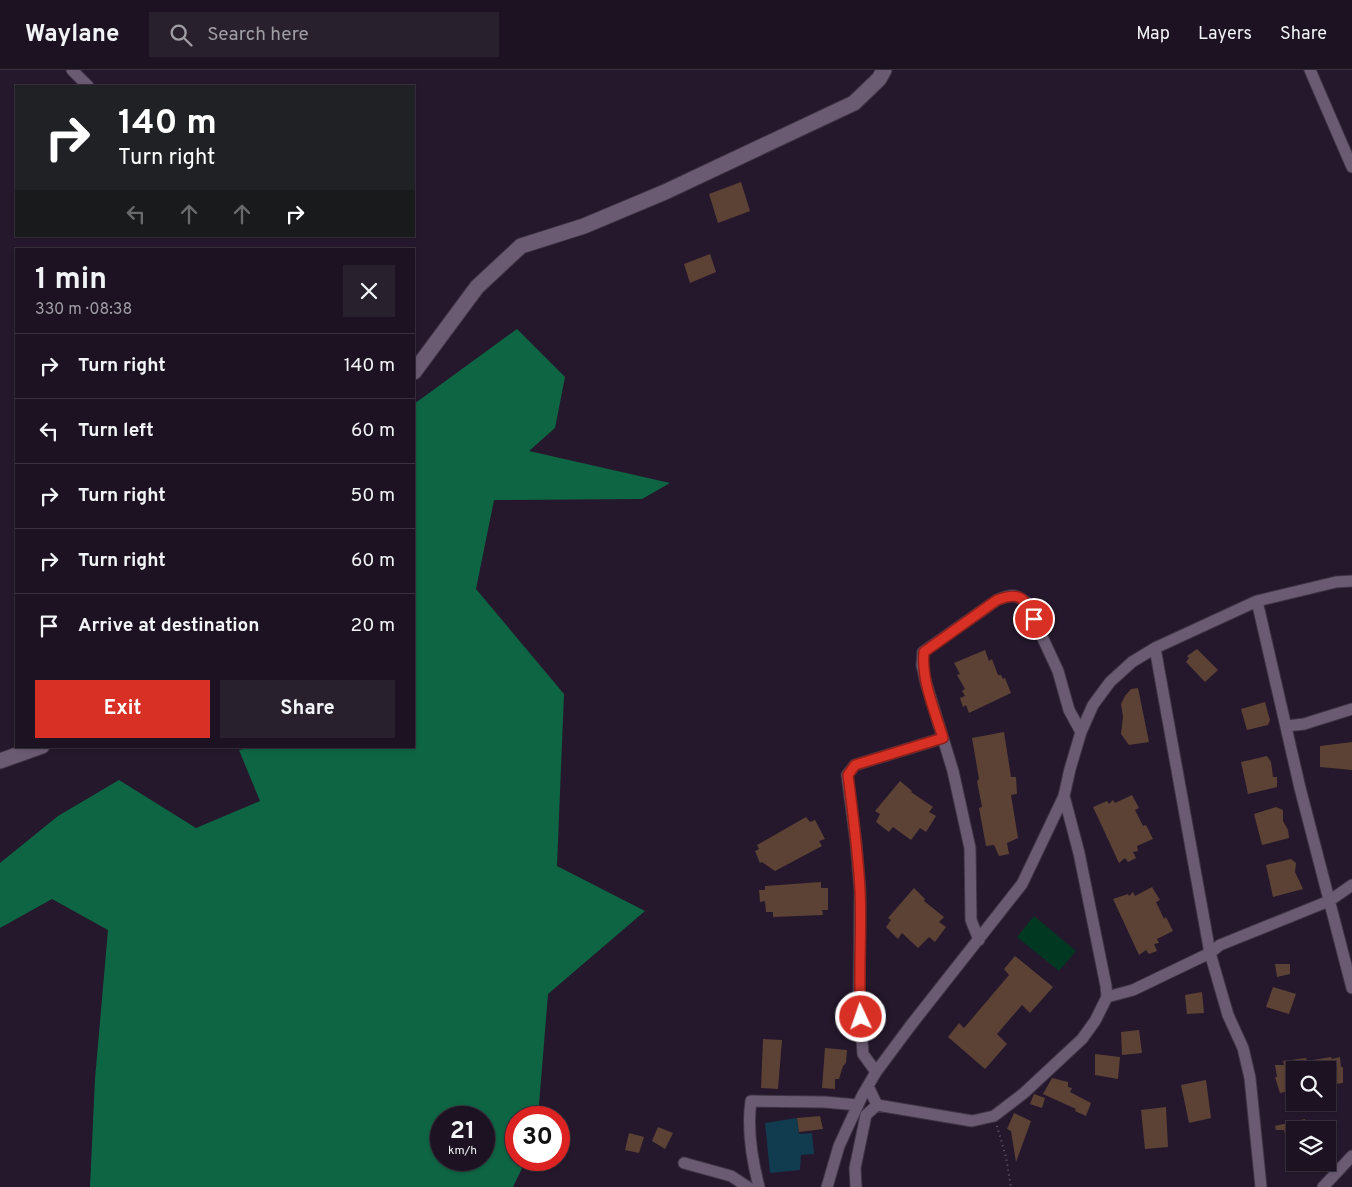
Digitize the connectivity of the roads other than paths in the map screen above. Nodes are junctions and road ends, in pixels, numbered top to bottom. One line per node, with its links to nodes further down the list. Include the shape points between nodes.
1 (72, 70): 4 (street)
2 (884, 70): 6 (street, via 854,103 665,192 584,226 521,246 476,287)
3 (1310, 70): 5 (street)
4 (87, 85)
5 (1352, 167)
6 (415, 371)
7 (1352, 581): 8 (street)
8 (1257, 601): 9 (street); 11 (street)
9 (1155, 648): 12 (street, via 1132,662 1110,682 1093,704); 20 (street)
10 (1352, 710): 11 (street)
11 (1287, 726): 18 (street)
12 (1081, 732): 13 (street, via 1026,602 1010,595 997,600 924,652 922,664 926,683); 16 (street)
13 (943, 738): 19 (street, via 970,848 971,920); 23 (street, via 855,765 848,775 860,891 859,999 864,1054)
14 (36, 748): 15 (street)
15 (0, 761)
16 (1064, 796): 19 (street, via 1022,884); 22 (street)
17 (1352, 886): 18 (street)
18 (1328, 901): 20 (street, via 1220,945); 21 (street)
19 (979, 940): 23 (street)
20 (1210, 953): 22 (street, via 1133,990); 33 (street, via 1250,1078)
21 (1352, 988)
22 (1107, 997): 26 (street, via 1082,1039 994,1116 972,1122)
23 (876, 1072): 24 (street)
24 (868, 1086): 25 (street); 26 (street)
25 (858, 1105): 30 (street, via 751,1101 748,1117); 31 (street, via 839,1146)
26 (877, 1105): 32 (street, via 866,1115 855,1168)
27 (1352, 1156): 34 (street)
28 (684, 1163): 29 (street, via 731,1176)
29 (748, 1187)
30 (759, 1187)
31 (828, 1187)
32 (856, 1187)
33 (1261, 1187)
34 (1323, 1187)

